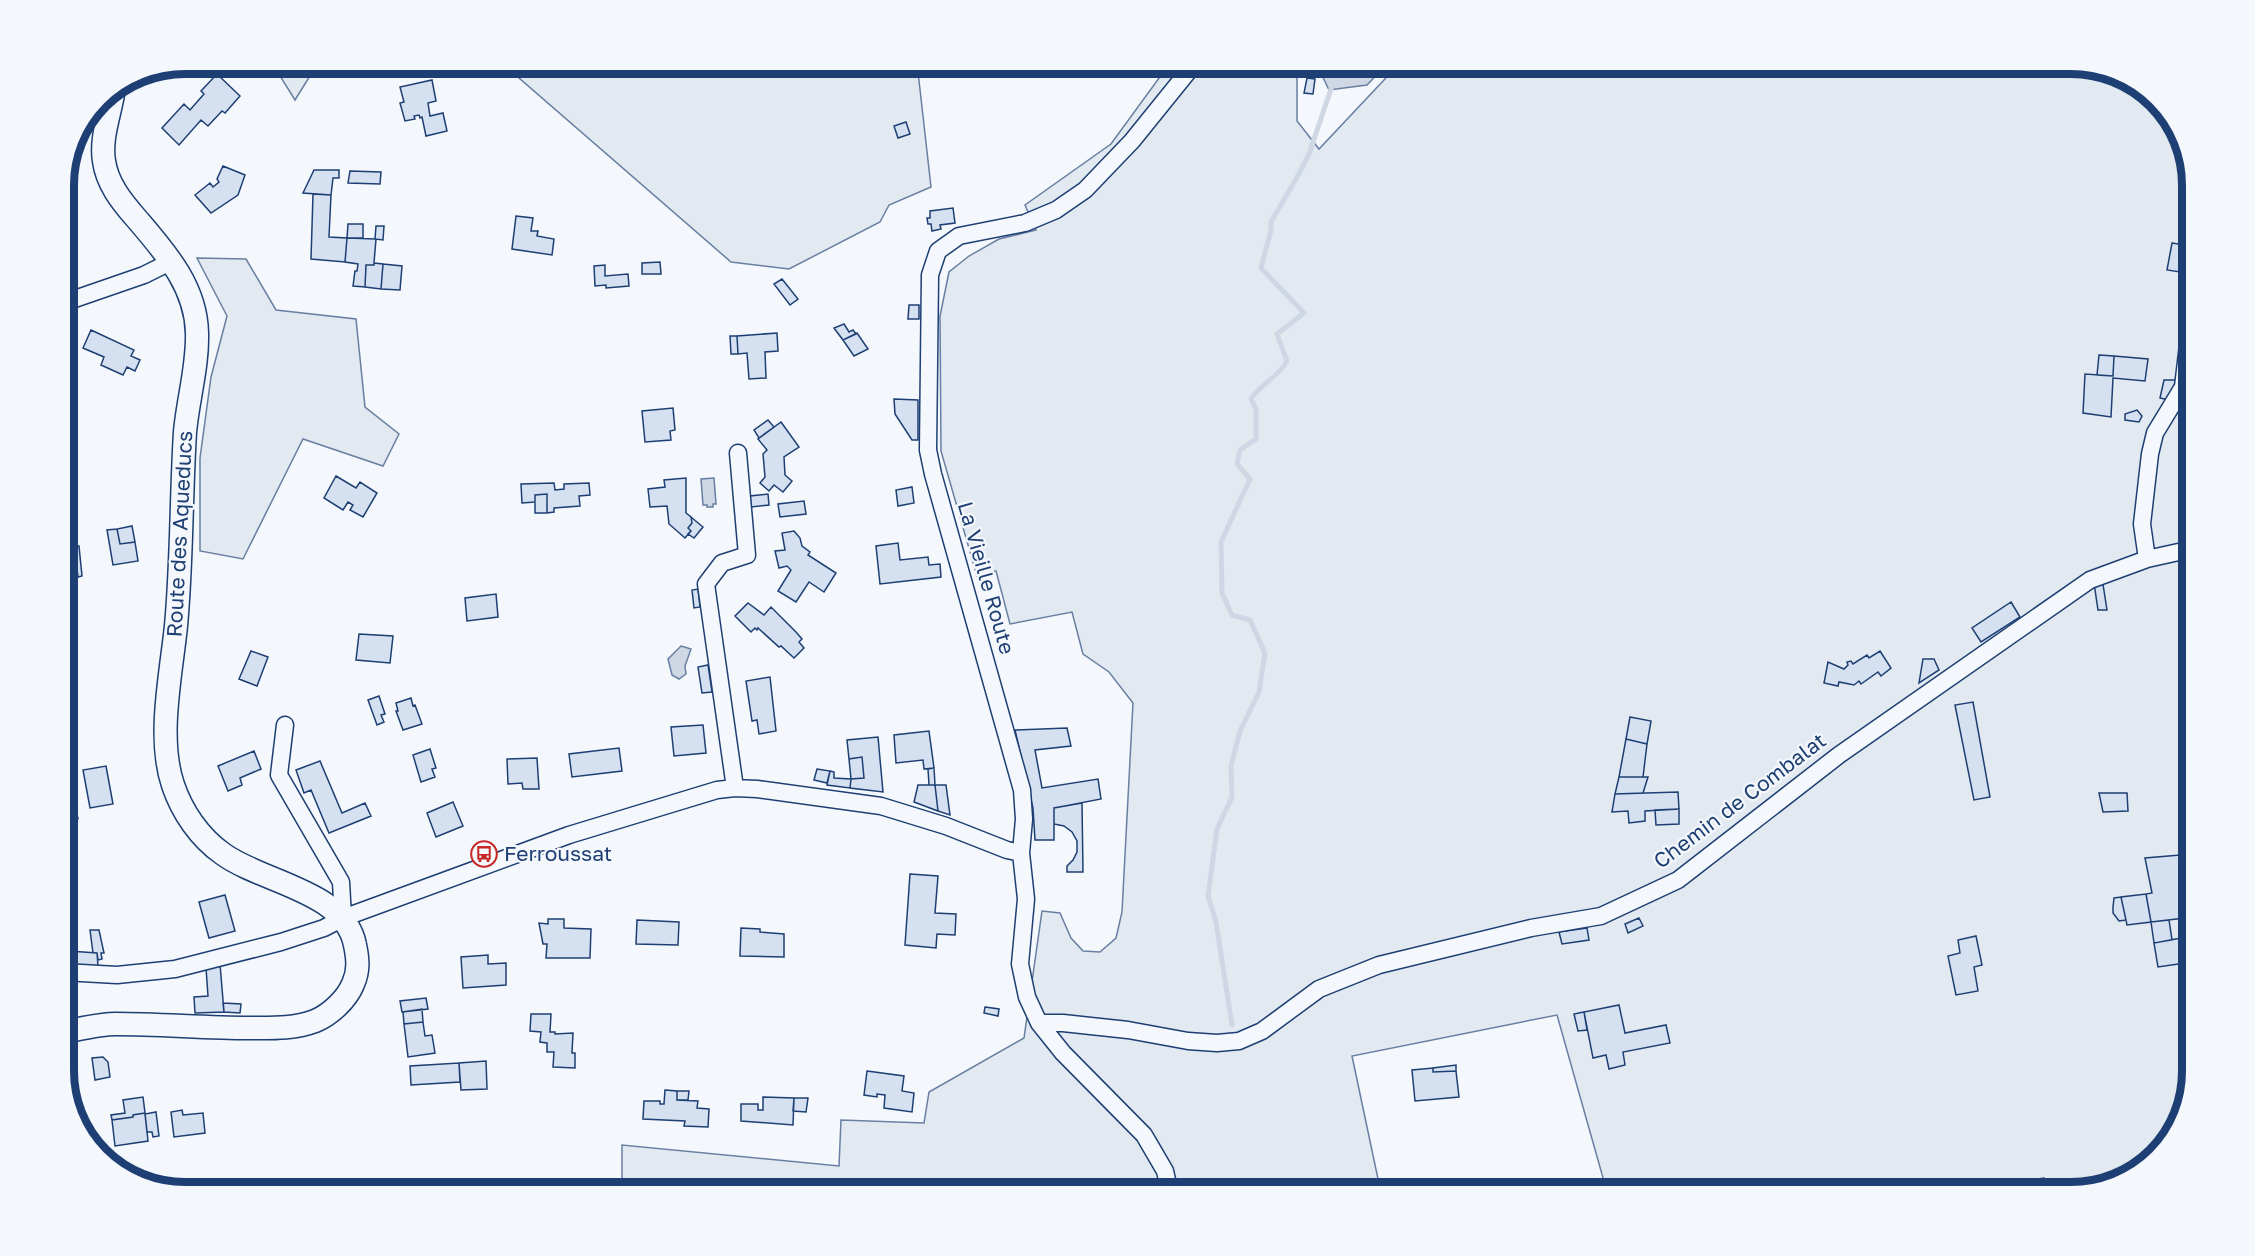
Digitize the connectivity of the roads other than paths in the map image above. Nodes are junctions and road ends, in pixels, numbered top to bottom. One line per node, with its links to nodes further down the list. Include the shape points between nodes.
1 (1186, 74): 11 (street, La Vieille Route, via 1132,141 1085,190 1056,210 1025,223 959,236 938,251 930,275 928,450 1022,790)
2 (112, 100): 3 (main road, Route des Aqueducs, via 104,141 107,174 118,197)
3 (172, 261): 4 (street); 12 (main road, Route des Aqueducs, via 195,308 197,335 187,418 178,601 167,713 166,754 173,784 193,824 224,855 324,902)
4 (74, 299)
5 (2181, 390): 8 (street, via 2156,433 2150,454 2142,525)
6 (738, 453): 10 (street, via 747,555 722,563 706,584)
7 (2181, 551): 8 (street, Chemin de Combalat)
8 (2147, 559): 14 (street, Chemin de Combalat, via 2090,579 1839,755 1678,880 1600,916 1531,928 1379,965 1319,989 1262,1031 1239,1041 1188,1041 1128,1030)
9 (285, 725): 12 (street, via 279,775 341,882)
10 (735, 788): 11 (street, via 881,806); 12 (street, via 717,790 570,835)
11 (1021, 853): 14 (street, La Vieille Route, via 1026,899 1020,964 1027,997)
12 (343, 918): 13 (street, via 292,938 175,969 117,975); 15 (main road, via 354,937 358,962 353,986 338,1005 317,1020 285,1028 112,1024)
13 (74, 973)
14 (1039, 1023): 16 (street, La Vieille Route, via 1063,1053 1144,1135)
15 (74, 1030)
16 (1168, 1183)

